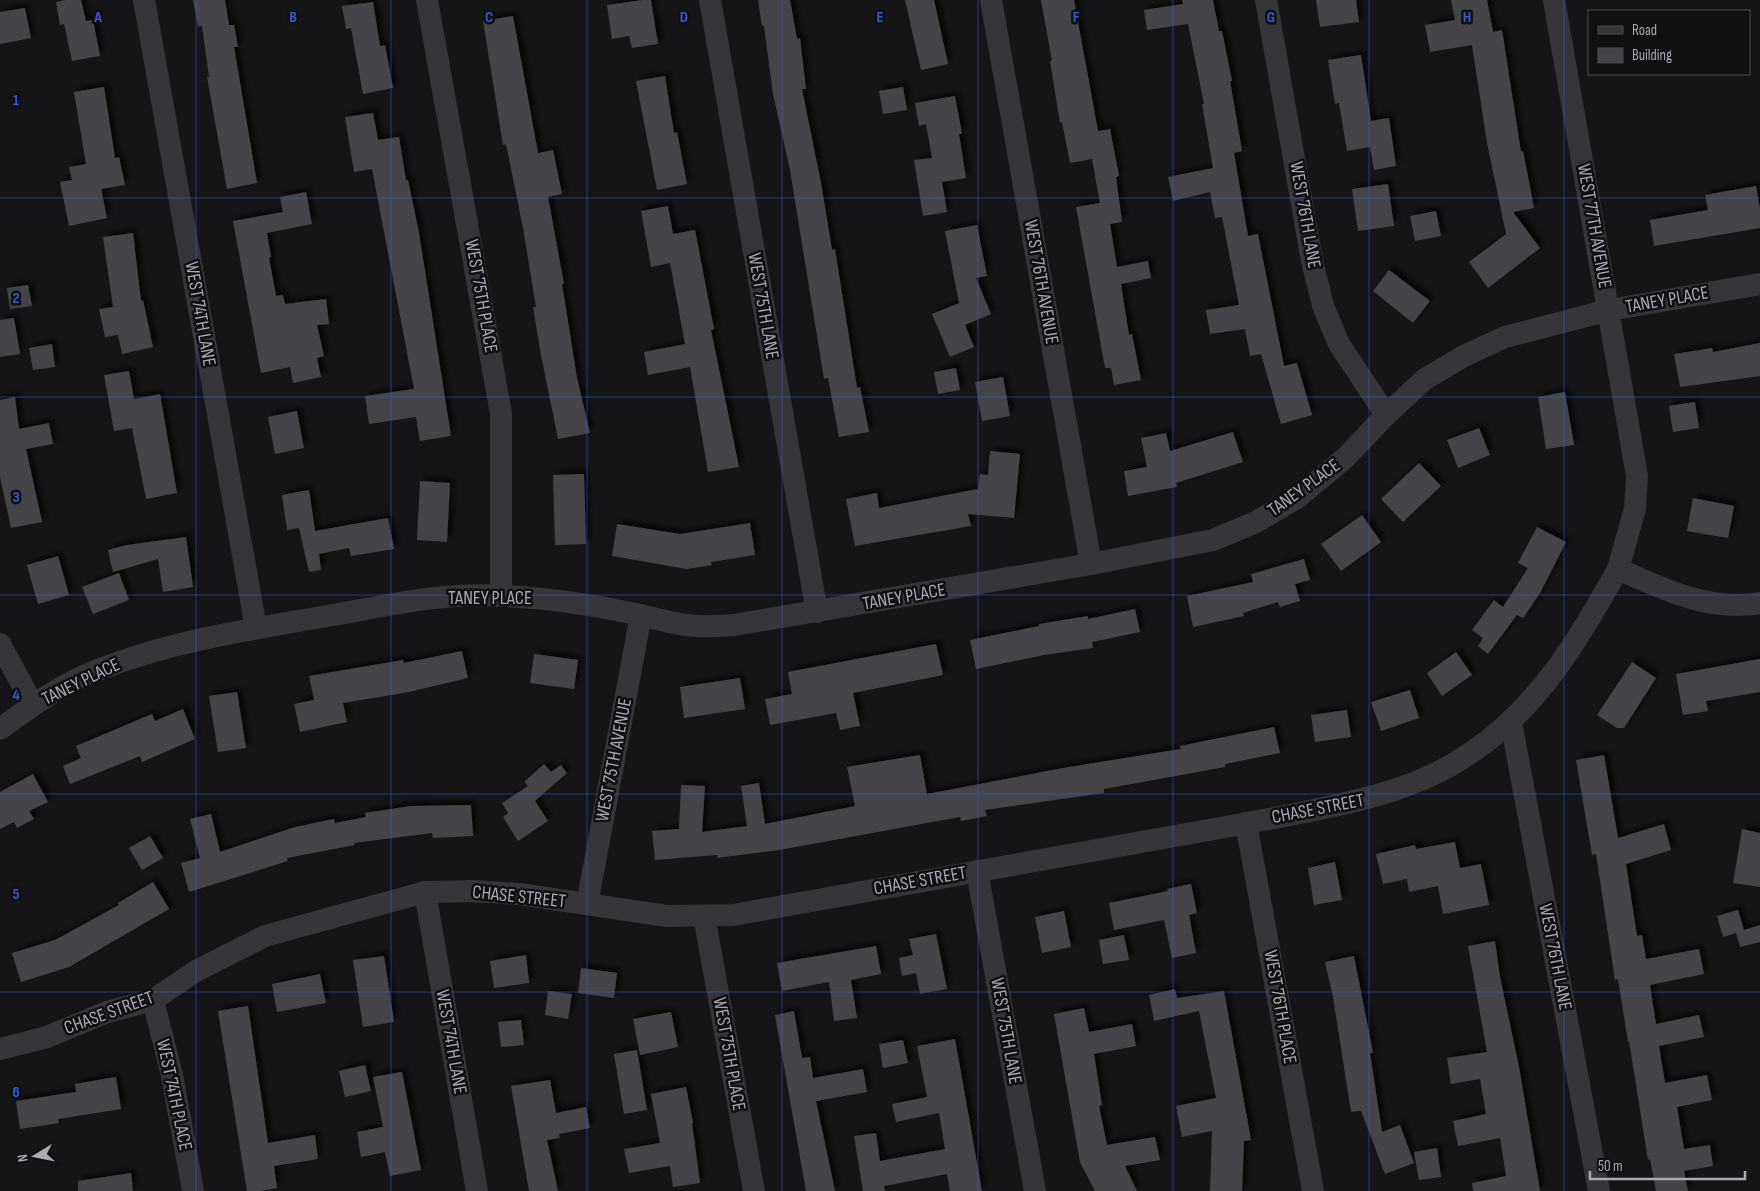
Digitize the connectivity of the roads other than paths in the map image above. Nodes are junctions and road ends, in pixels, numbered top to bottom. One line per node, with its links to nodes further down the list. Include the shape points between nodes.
1 (144, 0): 16 (street, WEST 74TH LANE)
2 (427, 0): 12 (street, WEST 75TH PLACE, via 501,414)
3 (710, 0): 14 (street, WEST 75TH LANE)
4 (991, 0): 10 (street, WEST 76TH AVENUE)
5 (1266, 0): 9 (street, WEST 76TH LANE, via 1312,261 1323,306 1339,344)
6 (1554, 0): 8 (street, WEST 77TH AVENUE)
7 (1760, 284): 8 (street, TANEY PLACE)
8 (1609, 310): 9 (street, TANEY PLACE, via 1505,337 1464,356 1426,379); 11 (street, WEST 77TH AVENUE, via 1637,476 1636,509)
9 (1386, 415): 10 (street, TANEY PLACE, via 1345,458 1311,487 1256,522 1213,540)
10 (1091, 564): 14 (street, TANEY PLACE)
11 (1618, 569): 13 (street, via 1673,594 1714,603); 19 (street, CHASE STREET, via 1556,672)
12 (501, 596): 15 (street, TANEY PLACE, via 548,599); 16 (street, TANEY PLACE, via 464,595 419,600)
13 (1760, 603)
14 (817, 612): 15 (street, TANEY PLACE, via 734,625 695,626)
15 (641, 615): 24 (street, WEST 75TH AVENUE)
16 (256, 628): 18 (street, TANEY PLACE, via 184,643 96,670)
17 (0, 644): 18 (street)
18 (33, 705): 20 (street, TANEY PLACE)
19 (1511, 722): 21 (street, CHASE STREET, via 1468,755 1422,780 1375,797); 33 (street, WEST 76TH LANE)
20 (0, 729)
21 (1246, 824): 22 (street, CHASE STREET); 32 (street, WEST 76TH PLACE)
22 (977, 871): 25 (street, CHASE STREET, via 733,915); 31 (street, WEST 75TH LANE)
23 (425, 892): 24 (street, CHASE STREET, via 519,894); 26 (street, CHASE STREET, via 265,936 196,971); 29 (street, WEST 74TH LANE)
24 (587, 904): 25 (street, CHASE STREET, via 667,916)
25 (704, 916): 30 (street, WEST 75TH PLACE)
26 (153, 1000): 27 (street, CHASE STREET, via 107,1012 47,1037); 28 (street, WEST 74TH PLACE, via 172,1075)
27 (0, 1050)
28 (193, 1191)
29 (477, 1191)
30 (754, 1191)
31 (1035, 1191)
32 (1313, 1191)
33 (1599, 1191)

